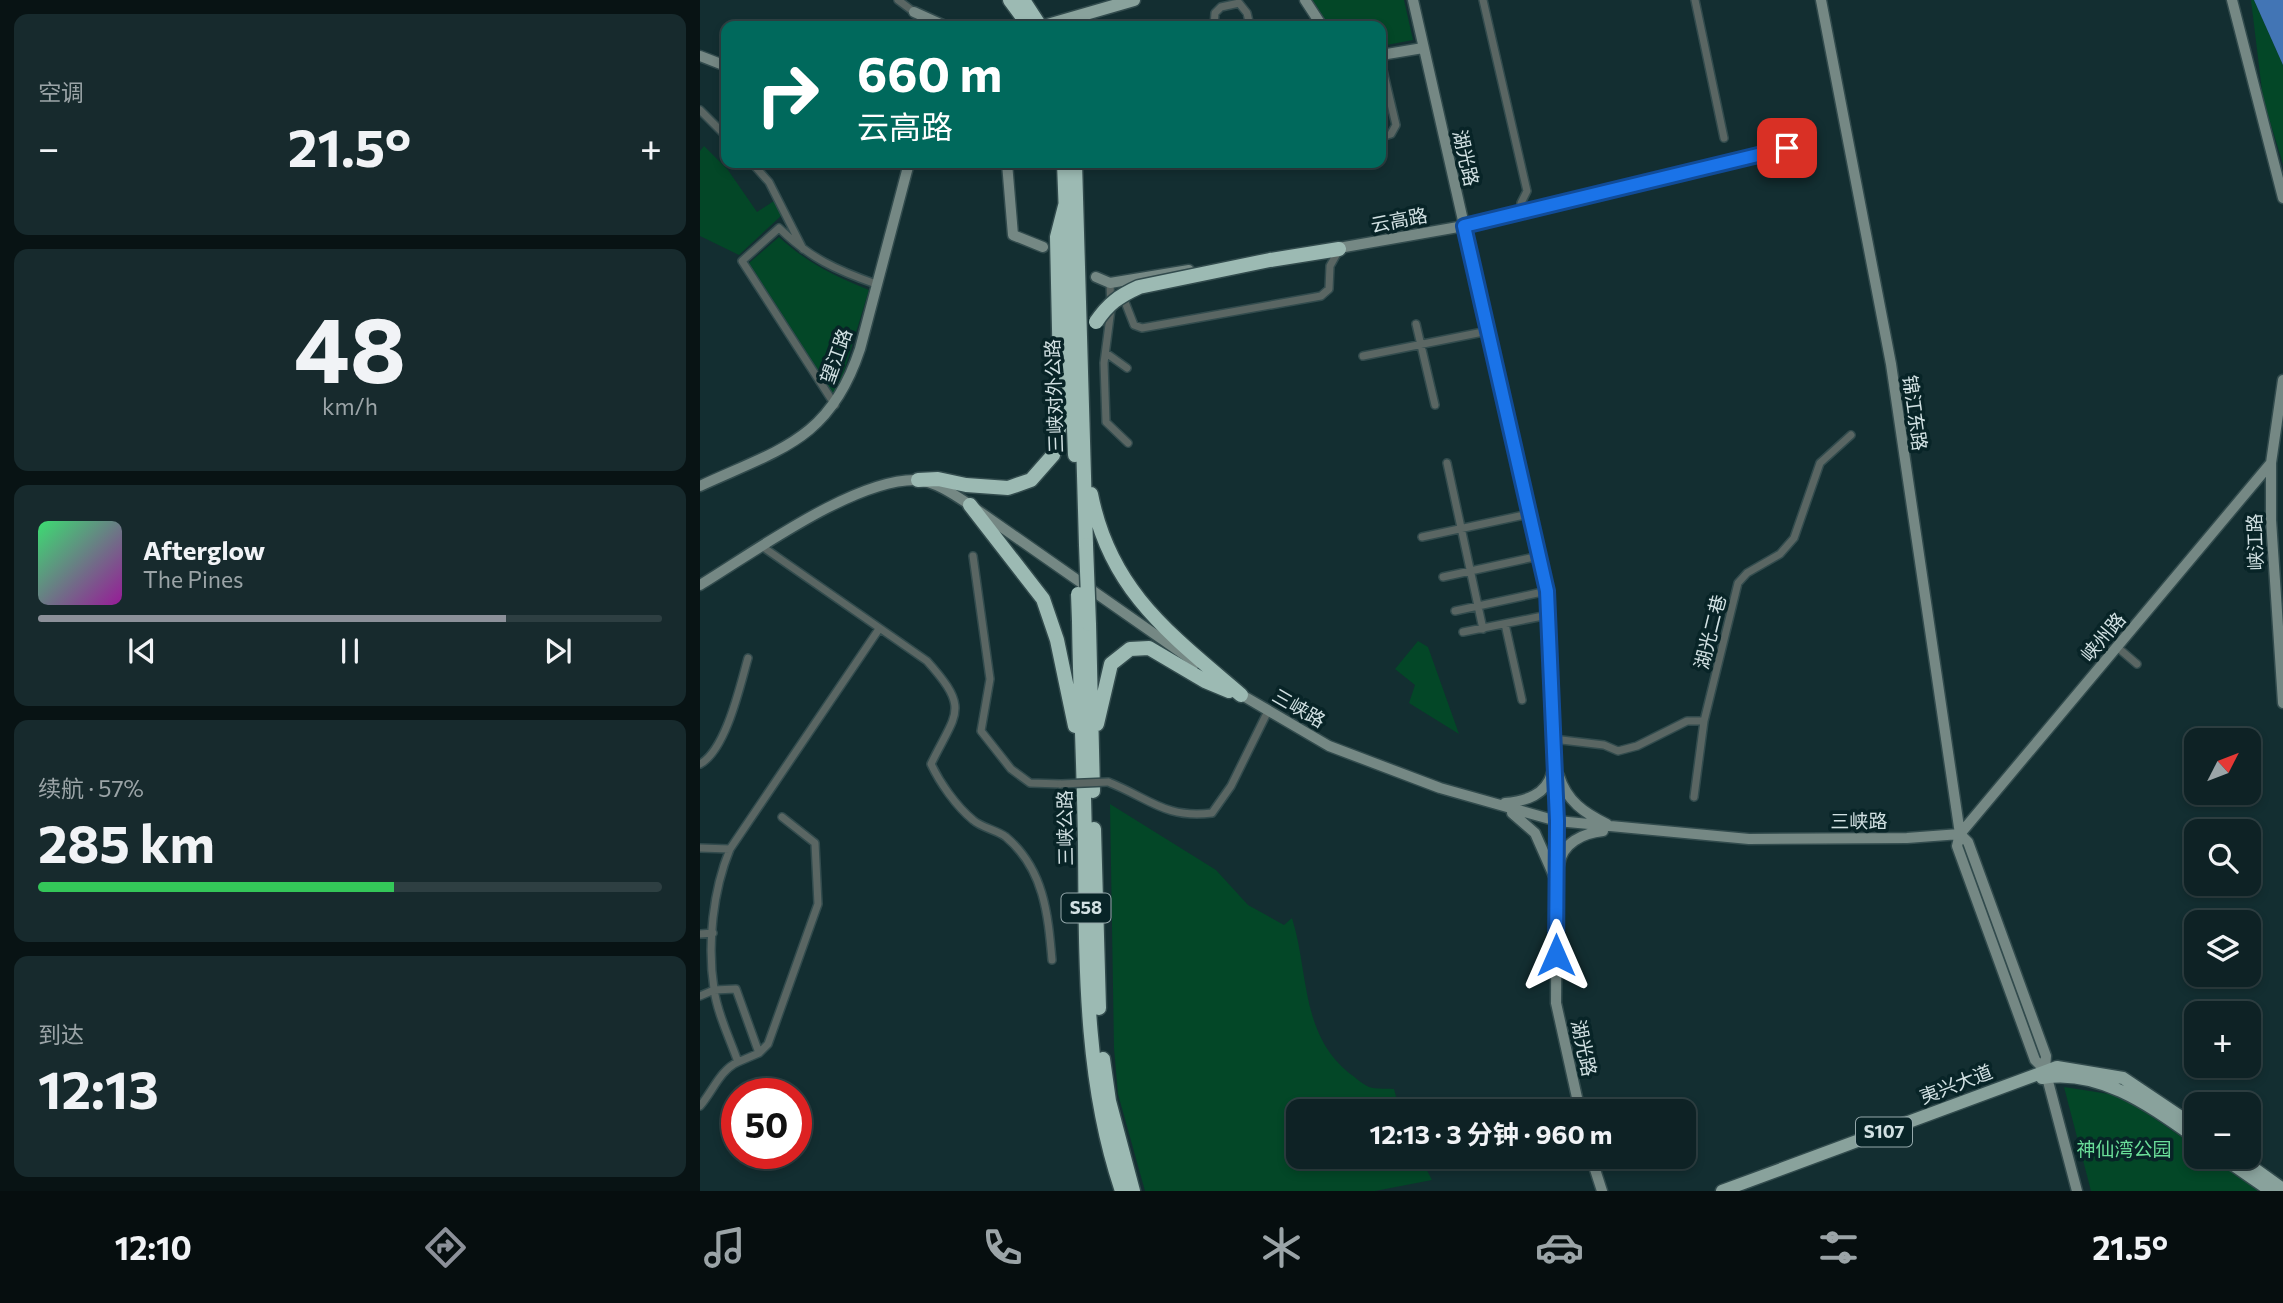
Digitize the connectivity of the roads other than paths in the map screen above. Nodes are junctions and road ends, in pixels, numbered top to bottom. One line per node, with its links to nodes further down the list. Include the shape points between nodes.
1 (898, 0): 11 (street)
2 (1010, 0): 14 (highway)
3 (1023, 0): 15 (highway)
4 (1134, 0): 16 (main road)
5 (1306, 0): 19 (main road)
6 (1413, 0): 20 (main road, 湖光路)
7 (1483, 0): 39 (street, via 1527,191)
8 (1695, 0): 30 (street)
9 (1821, 0): 101 (main road, 锦江东路, via 1891,364)
10 (2232, 0): 37 (main road)
11 (914, 12): 12 (main road); 13 (main road)
12 (918, 21)
13 (927, 21)
14 (1025, 21)
15 (1038, 21)
16 (1061, 21)
17 (1214, 21): 18 (street, via 1221,7 1239,3)
18 (1249, 21)
19 (1319, 21)
20 (1423, 48): 21 (main road); 40 (main road, 湖光路)
21 (1386, 54)
22 (700, 56): 23 (main road)
23 (721, 64)
24 (1386, 79): 25 (street)
25 (1391, 96): 26 (street); 29 (street, via 1396,125)
26 (1386, 97)
27 (700, 110): 28 (street)
28 (721, 131)
29 (1386, 136)
30 (1724, 138)
31 (1787, 148): 39 (main road, 云高路)
32 (756, 168): 43 (street, via 769,182)
33 (904, 168): 46 (main road, 望江路)
34 (1007, 168): 41 (main road, via 1013,236)
35 (1064, 168): 38 (highway, S58)
36 (1075, 168): 54 (highway, 三峡对外公路 / S58)
37 (2283, 198)
38 (1066, 202): 63 (highway, via 1058,237 1062,420 1053,455 1031,480 1009,488); 69 (highway, 三峡对外公路 / S58)
39 (1521, 212): 40 (main road, 云高路)
40 (1464, 226): 42 (main road, 云高路); 49 (main road, 湖光路)
41 (1043, 247)
42 (1339, 249): 45 (main road, 云高路, via 1321,248); 47 (street, via 1330,266 1329,289 1321,296 1142,328 1134,325); 54 (highway, bridge, via 1139,287 1119,296 1096,322)
43 (805, 253): 46 (street, via 835,270); 57 (street, via 779,229 742,261)
44 (1096, 277): 45 (main road)
45 (1111, 283): 51 (street)
46 (877, 284): 57 (main road, 望江路, via 850,378)
47 (1125, 302)
48 (1416, 324): 50 (street)
49 (1488, 331): 50 (street); 66 (main road, 湖光路)
50 (1421, 344): 52 (street); 56 (street)
51 (1106, 353): 53 (street); 59 (street, via 1107,425)
52 (1363, 356)
53 (1127, 368)
54 (1083, 369): 62 (highway, 三峡对外公路 / S58)
55 (2283, 380): 61 (main road, 峡江路)
56 (1435, 405)
57 (835, 406): 64 (main road, 望江路, via 801,439)
58 (1851, 435): 91 (street, 湖光二巷, via 1820,463 1794,538 1780,554 1738,583)
59 (1128, 443)
60 (1447, 463): 67 (street)
61 (2272, 463): 84 (main road, 峡州路); 89 (main road, 峡江路)
62 (1084, 464): 69 (highway, 三峡对外公路 / S58); 87 (highway, via 1105,540 1129,588 1173,636)
63 (918, 480): 65 (main road, 三峡路); 70 (main road, 三峡路, via 881,485 832,506)
64 (700, 486)
65 (970, 505): 87 (main road, 三峡路); 93 (highway, via 1043,599)
66 (1529, 514): 67 (street); 72 (main road, 湖光路)
67 (1461, 529): 68 (street); 73 (street)
68 (1422, 537)
69 (1082, 544): 93 (highway, 三峡公路 / S58, bridge)
70 (762, 547): 75 (main road, 三峡路); 81 (street)
71 (973, 556): 90 (street, bridge, via 990,679 981,731 988,744 1030,783 1108,782 1164,811 1188,816 1212,813 1231,786)
72 (1539, 556): 73 (street); 76 (main road, 湖光路)
73 (1471, 571): 74 (street); 77 (street)
74 (1443, 577)
75 (700, 585)
76 (1547, 591): 77 (street); 79 (main road, 湖光路)
77 (1478, 606): 78 (street); 82 (street)
78 (1455, 611)
79 (1548, 615): 80 (street); 92 (main road, 湖光路)
80 (1505, 624): 82 (street); 88 (street)
81 (879, 629): 103 (street); 107 (street, via 927,662 947,684 956,703 954,724 931,764 973,820 1005,837 1029,862 1040,880)
82 (1483, 629): 83 (street)
83 (1463, 632)
84 (2117, 647): 86 (street); 101 (main road, 峡州路)
85 (748, 658): 95 (street, via 729,720)
86 (2137, 664)
87 (1241, 695): 90 (main road, 三峡路); 93 (highway, via 1205,681 1149,648 1130,649 1119,655 1107,674)
88 (1522, 700)
89 (2283, 703)
90 (1268, 710): 97 (main road, 三峡路, via 1329,746)
91 (1704, 721): 92 (street, via 1687,721 1618,751); 96 (street, 湖光二巷)
92 (1553, 739): 94 (main road, 湖光路)
93 (1087, 752): 121 (highway, 三峡公路 / S58, via 1088,984 1105,1139); 122 (highway, 三峡公路 / S58, via 1102,1051 1109,1101)
94 (1554, 763): 97 (main road, via 1549,783 1538,795); 99 (main road, 湖光路); 100 (main road, via 1575,806)
95 (700, 764)
96 (1695, 797)
97 (1497, 804): 99 (main road, 三峡路); 104 (main road, via 1535,832)
98 (782, 817): 110 (street, via 815,843 818,904 789,991)
99 (1557, 821): 100 (main road, 三峡路); 104 (main road, 湖光路)
100 (1620, 829): 101 (main road, 三峡路, via 1749,839); 104 (main road, via 1590,833 1571,842 1560,859)
101 (1961, 834): 112 (main road, via 1968,842 2046,1056)
102 (700, 848): 103 (street)
103 (730, 849): 106 (street, via 722,869)
104 (1557, 884): 113 (main road, 湖光路, via 1556,1003)
105 (700, 933): 106 (street)
106 (713, 933): 108 (street)
107 (1052, 960)
108 (714, 990): 109 (street); 110 (street, via 736,989); 111 (street)
109 (700, 996)
110 (760, 1053): 111 (street)
111 (738, 1062): 114 (street, via 726,1067)
112 (2046, 1074): 115 (main road, 夷兴大道 / S107, via 2071,1068 2123,1078); 116 (main road, 夷兴大道, via 2119,1088); 124 (main road, 夷兴大道 / S107); 125 (main road, 夷兴大道); 126 (main road)
113 (1577, 1099)
114 (700, 1106)
115 (2184, 1119)
116 (2184, 1130)
117 (1595, 1169): 123 (main road)
118 (2245, 1169): 120 (main road)
119 (2254, 1169): 120 (main road)
120 (2279, 1187)
121 (1122, 1191)
122 (1133, 1191)
123 (1602, 1191)
124 (1722, 1191)
125 (1748, 1191)
126 (2077, 1191)

